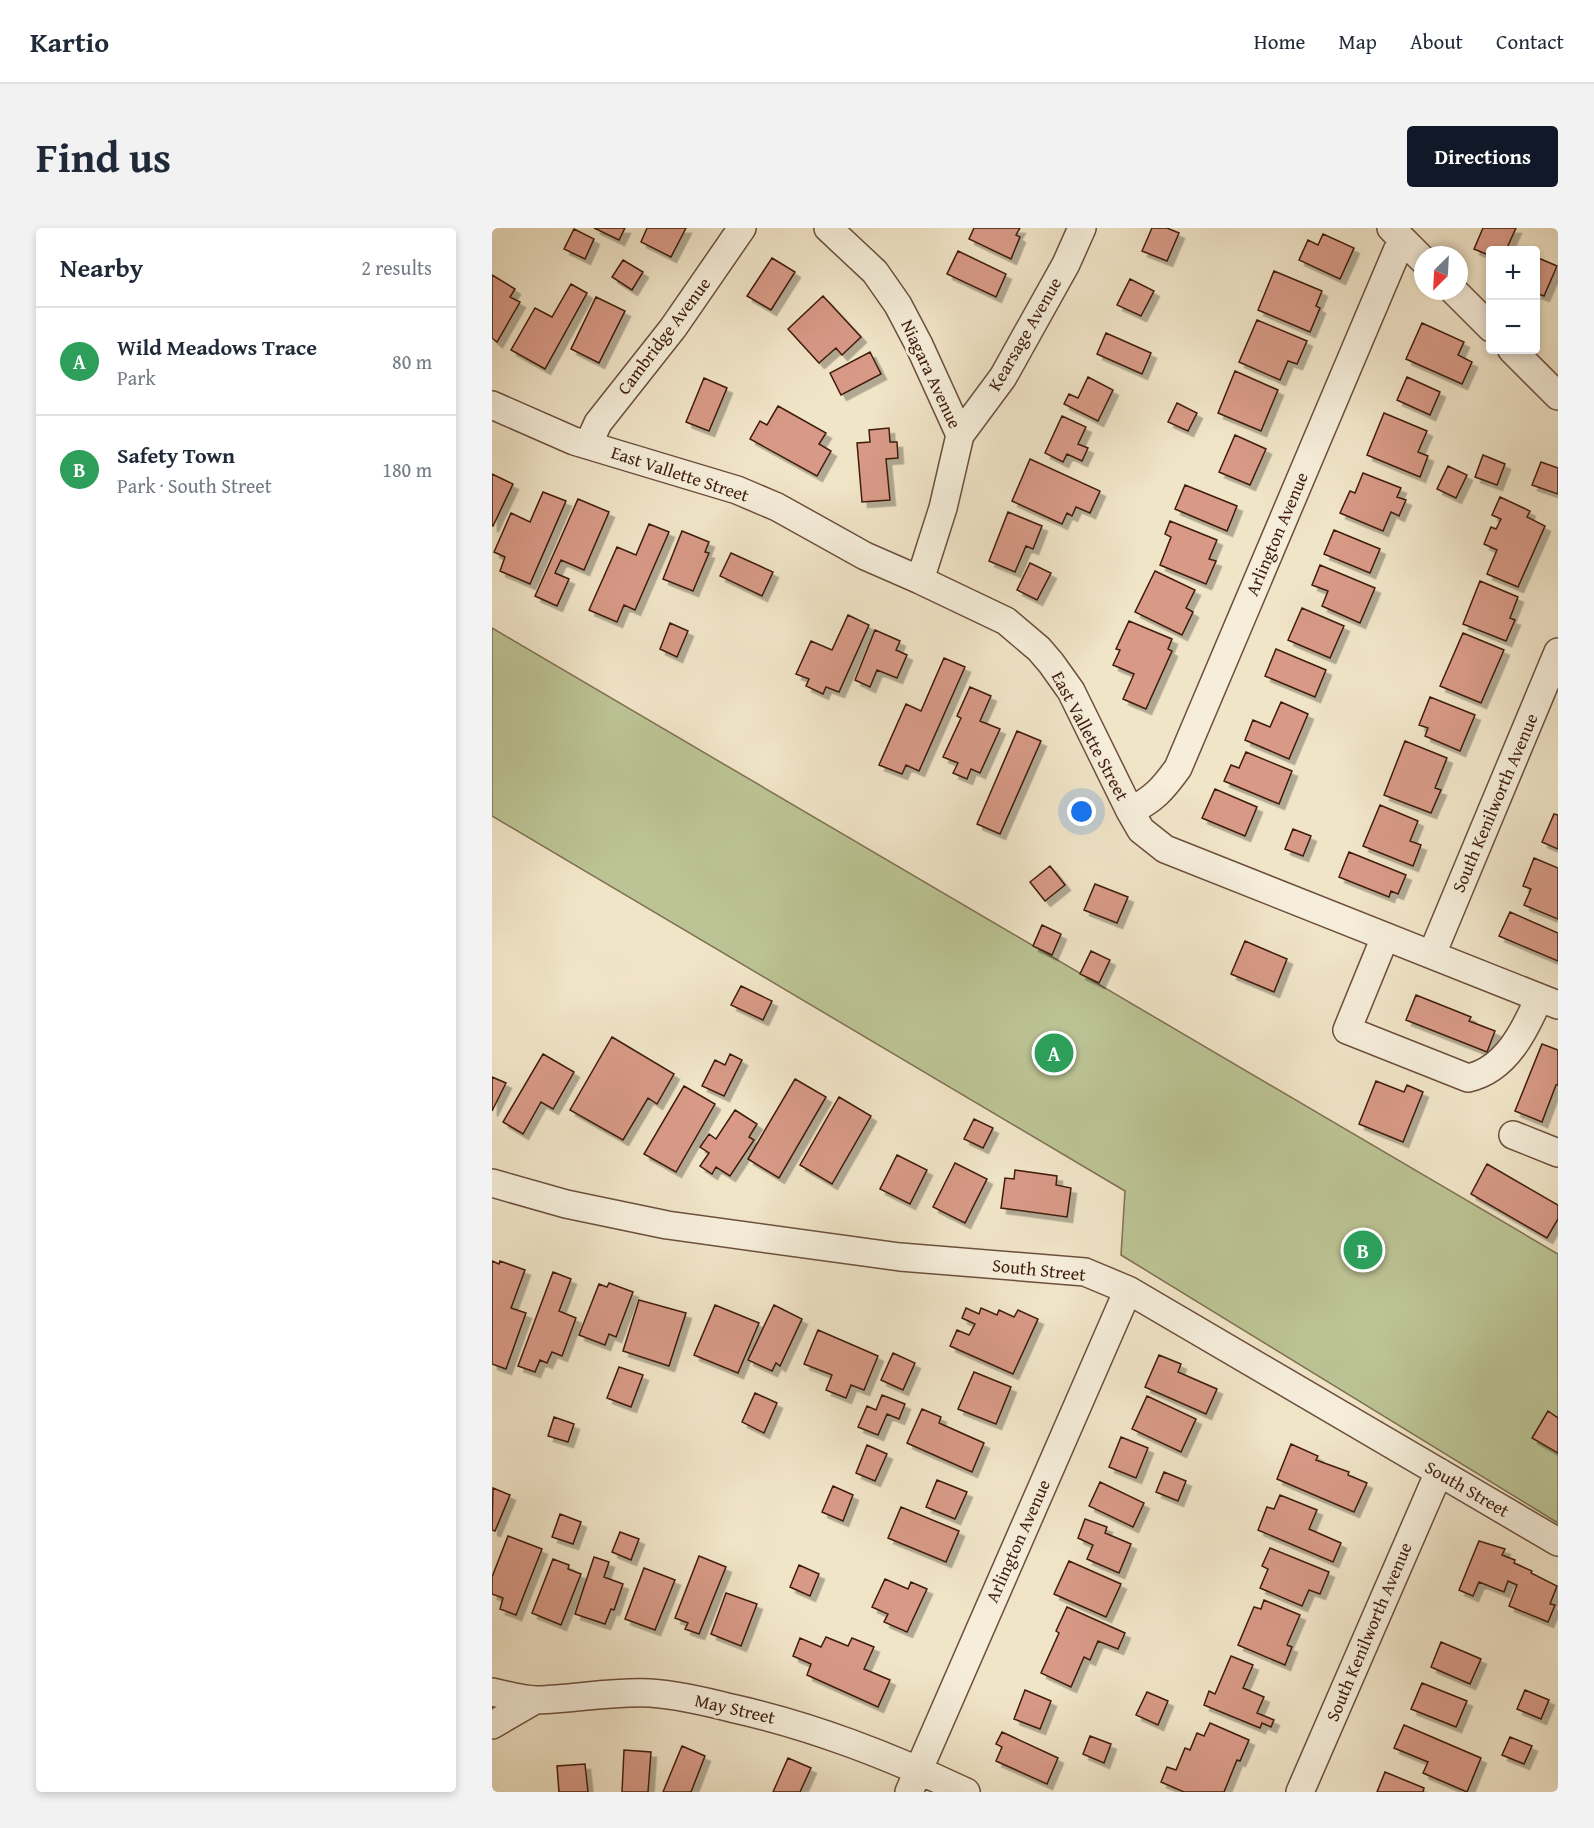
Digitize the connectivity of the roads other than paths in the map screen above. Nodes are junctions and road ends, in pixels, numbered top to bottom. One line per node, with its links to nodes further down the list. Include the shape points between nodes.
1 (742, 228): 12 (street, Cambridge Avenue, via 673,328 598,423)
2 (828, 228): 11 (street, Niagara Avenue, via 875,272 898,304)
3 (1082, 228): 11 (street, Kearsage Avenue, via 1003,376)
4 (1396, 233): 5 (street); 15 (street, Arlington Avenue, via 1178,768 1164,788)
5 (1414, 251)
6 (1463, 300): 7 (street)
7 (1486, 323)
8 (1516, 354): 9 (street)
9 (1558, 396)
10 (492, 405): 12 (street, East Vallette Street)
11 (960, 435): 13 (street, Niagara Avenue, via 943,508)
12 (588, 445): 13 (street, East Vallette Street, via 737,490)
13 (920, 580): 15 (street, East Vallette Street, via 1006,621 1052,663 1071,691)
14 (1558, 652): 17 (street, South Kenilworth Avenue)
15 (1130, 811): 16 (street, East Vallette Street, via 1141,830 1165,849)
16 (1385, 937): 17 (street, East Vallette Street); 18 (street, via 1347,1030 1468,1078 1503,1058)
17 (1432, 954): 18 (street, East Vallette Street)
18 (1548, 1002)
19 (1513, 1135): 20 (street)
20 (1558, 1153)
21 (492, 1183): 22 (street, South Street, via 566,1204 667,1225 900,1257 1085,1272)
22 (1128, 1290): 23 (street, South Street); 28 (street, Arlington Avenue)
23 (1439, 1472): 24 (street, South Street); 30 (street, South Kenilworth Avenue)
24 (1558, 1542)
25 (492, 1692): 26 (street, May Street)
26 (535, 1700): 27 (street); 28 (street, May Street, via 607,1693 686,1697 775,1718 856,1744)
27 (492, 1725)
28 (914, 1781): 29 (street, May Street)
29 (966, 1792)
30 (1300, 1792)

